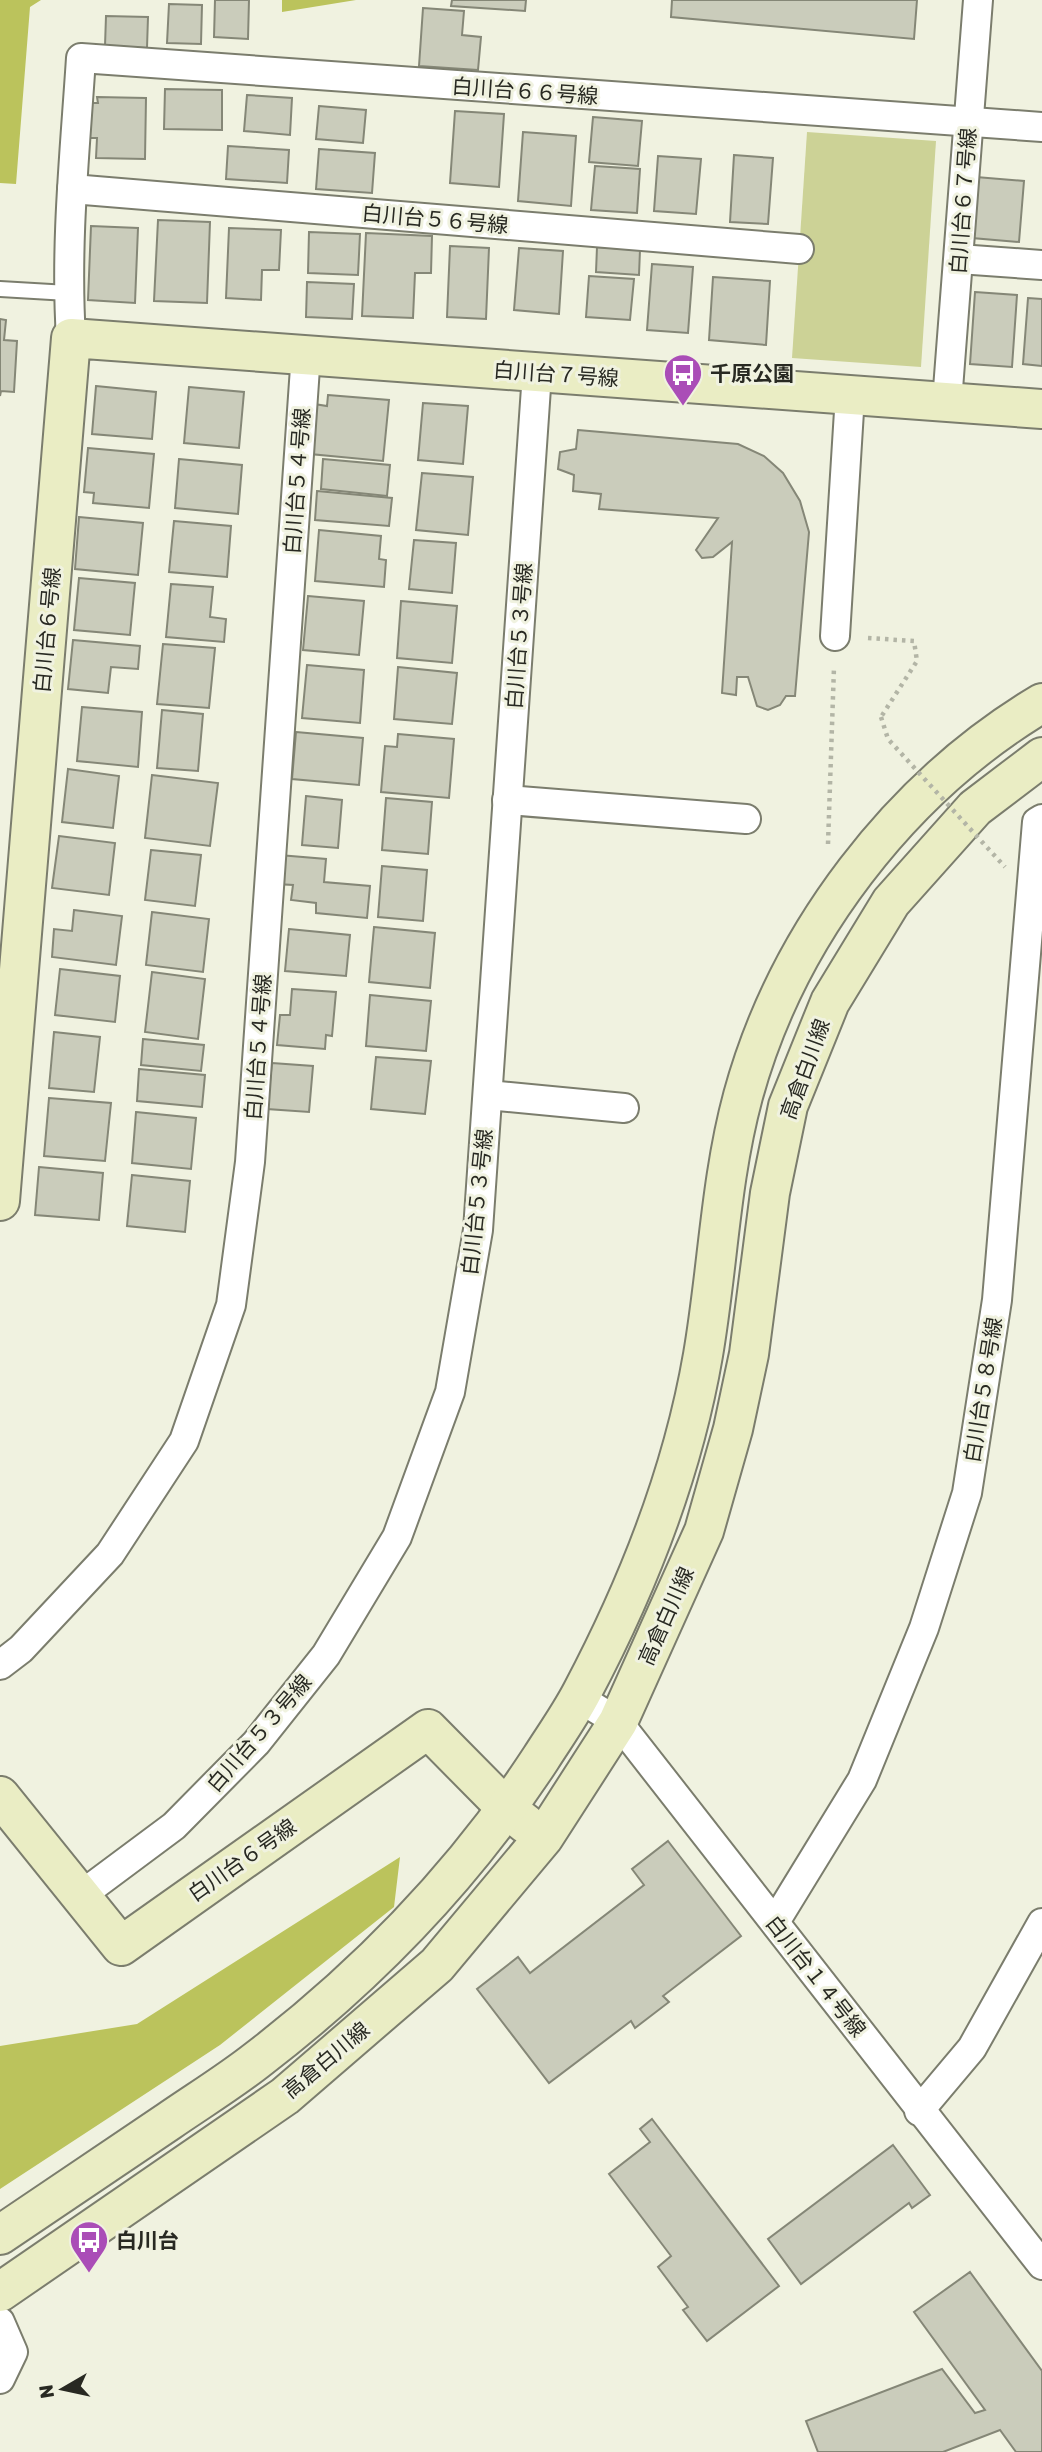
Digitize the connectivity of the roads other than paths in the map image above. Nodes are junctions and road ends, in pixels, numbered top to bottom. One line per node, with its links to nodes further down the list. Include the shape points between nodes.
1 (978, 0): 3 (street, 白川台６７号線)
2 (81, 58): 3 (street, 白川台６６号線); 5 (street, 白川台６号線)
3 (969, 123): 4 (street, 白川台６６号線); 7 (street, 白川台６７号線)
4 (1042, 127)
5 (72, 189): 6 (street, 白川台５６号線); 10 (street, 白川台６号線)
6 (799, 248)
7 (959, 259): 8 (street); 15 (street, 白川台６７号線)
8 (1042, 265)
9 (0, 289): 10 (lane)
10 (68, 293): 11 (street, 白川台６号線)
11 (71, 338): 12 (street, 白川台７号線); 26 (street, 白川台６号線)
12 (306, 353): 13 (street, 白川台７号線); 27 (street, 白川台５４号線, via 250,1162 231,1304 184,1441 110,1553 21,1649)
13 (537, 373): 14 (street, 白川台７号線); 20 (street, 白川台５３号線)
14 (850, 395): 15 (street, 白川台７号線); 17 (street)
15 (947, 402): 16 (street, 白川台７号線)
16 (1042, 409)
17 (835, 636)
18 (1042, 703): 28 (street, 高倉白川線, via 947,773 887,833 826,915 785,989 743,1094 724,1186 703,1356 686,1426 658,1520 613,1632)
19 (1042, 757): 29 (street, 高倉白川線, via 975,808 891,902 830,1002 806,1055 788,1106 770,1193 749,1354 733,1429 704,1531)
20 (507, 800): 22 (street); 24 (street, 白川台５３号線)
21 (1042, 818): 23 (street, 白川台５８号線, via 1037,822)
22 (746, 819)
23 (1036, 899): 34 (street, 白川台５８号線, via 997,1300 967,1493 923,1628 862,1780)
24 (488, 1095): 25 (street); 33 (street, 白川台５３号線, via 478,1230 450,1392 397,1537 326,1655 256,1743 174,1826)
25 (624, 1108)
26 (0, 1201)
27 (0, 1665)
28 (579, 1698): 29 (street, 白川台１４号線); 31 (street, 高倉白川線)
29 (618, 1722): 32 (street, 高倉白川線); 34 (street, 白川台１４号線)
30 (0, 1796): 33 (street, 白川台６号線)
31 (507, 1809): 32 (street); 33 (street, 白川台６号線, via 428,1729 121,1946); 37 (street, 高倉白川線, via 447,1884 351,1984 254,2063)
32 (544, 1837): 39 (street, 高倉白川線, via 437,1965 285,2096)
33 (80, 1896)
34 (775, 1922): 36 (street, 白川台１４号線)
35 (1042, 1923): 36 (street, via 972,2048)
36 (919, 2111): 38 (street, 白川台１４号線)
37 (0, 2235)
38 (1042, 2265)
39 (0, 2292)
40 (0, 2322): 41 (street, via 12,2352)
41 (0, 2379)

